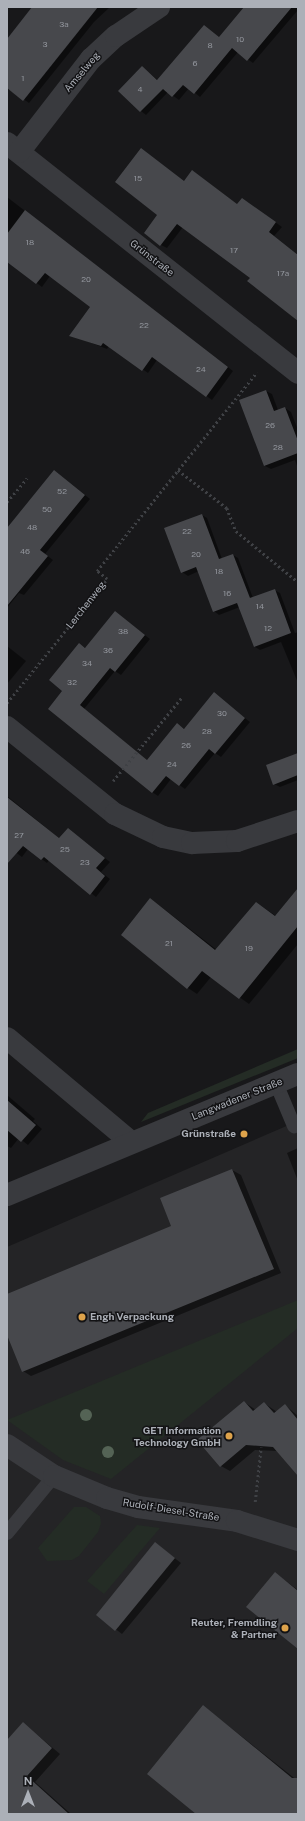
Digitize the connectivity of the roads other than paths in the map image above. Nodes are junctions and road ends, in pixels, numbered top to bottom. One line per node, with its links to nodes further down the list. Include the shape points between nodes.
1 (159, 7): 2 (street, Amselweg, via 116,36 91,59)
2 (13, 148): 3 (street, Grünstraße)
3 (298, 373)
4 (7, 727): 5 (street, via 96,800 145,831 192,843 237,841)
5 (298, 821)
6 (7, 1038): 10 (street)
7 (298, 1074): 8 (street, Langwadener Straße)
8 (276, 1083): 9 (lane); 10 (street, Langwadener Straße)
9 (294, 1126)
10 (131, 1142): 11 (street, Langwadener Straße)
11 (7, 1195)
12 (7, 1445): 13 (street, Rudolf-Diesel-Straße)
13 (54, 1476): 14 (lane); 15 (street, Rudolf-Diesel-Straße, via 123,1503 253,1525)
14 (7, 1533)
15 (298, 1540)

